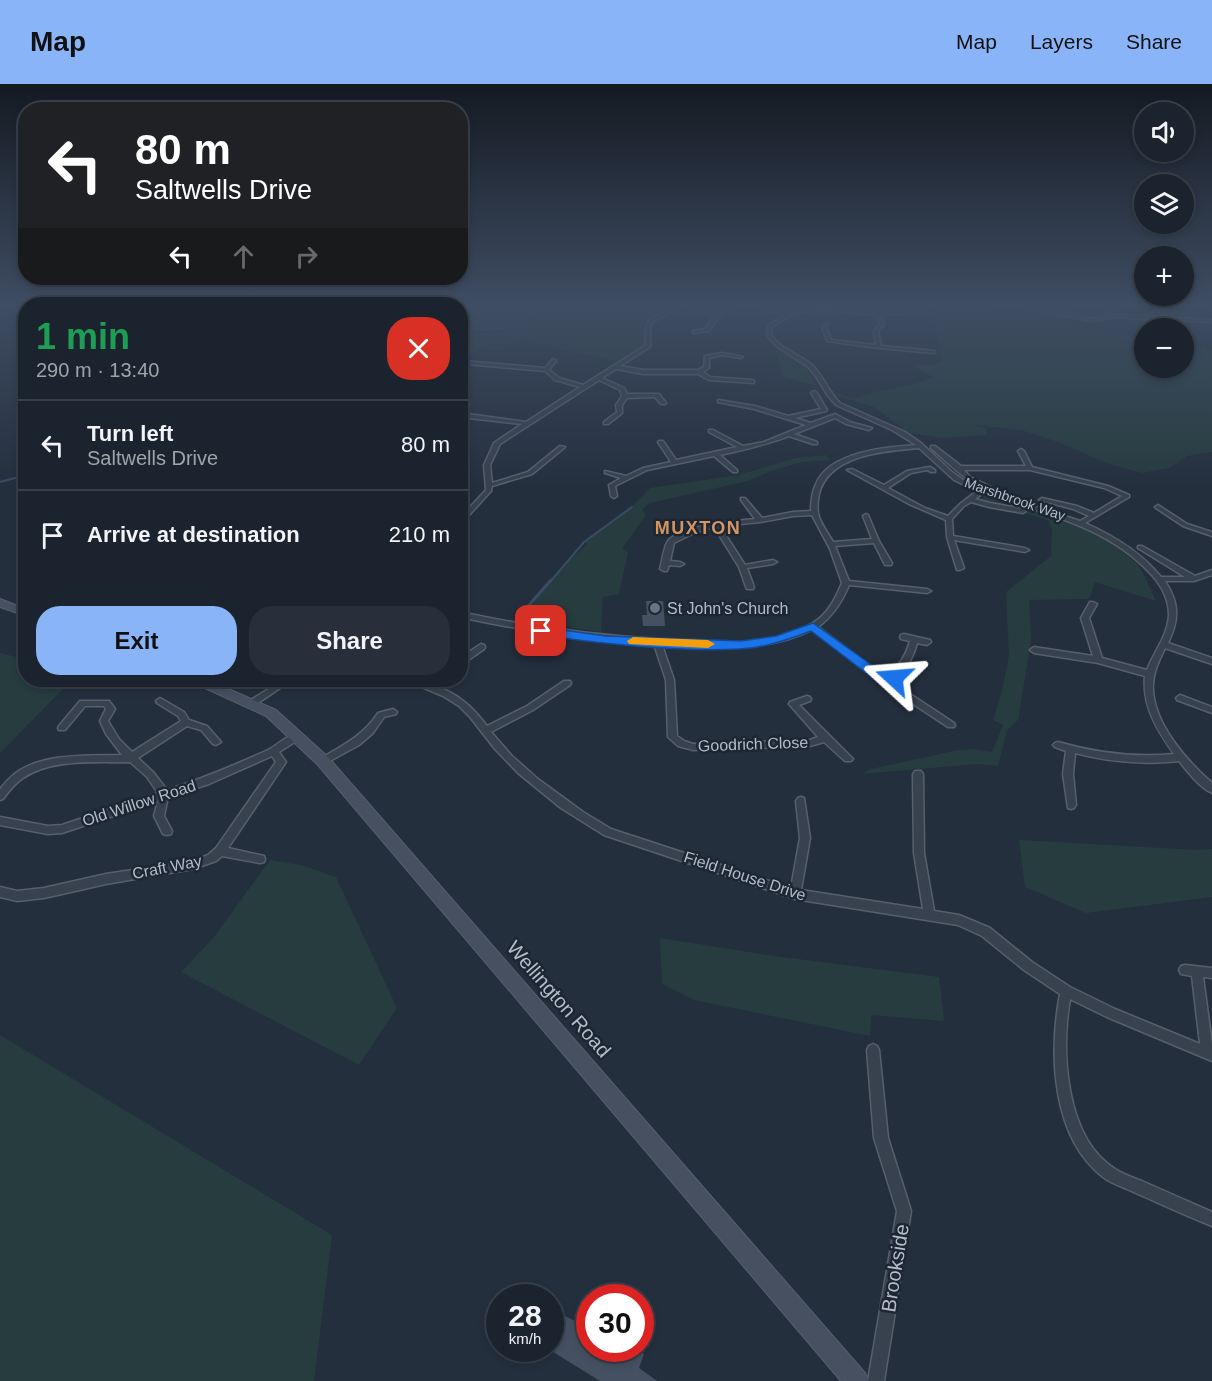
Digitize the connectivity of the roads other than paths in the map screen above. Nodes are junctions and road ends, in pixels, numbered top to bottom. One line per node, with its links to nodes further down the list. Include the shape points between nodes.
1 (500, 365): 7 (street)
2 (551, 365): 7 (street)
3 (620, 365): 6 (street)
4 (706, 365): 8 (street)
5 (809, 365): 16 (street, Marshbrook Way, via 830,398)
6 (616, 367): 8 (street, via 643,372); 9 (street)
7 (546, 370): 11 (street, via 557,379)
8 (699, 372): 10 (street, via 709,378)
9 (599, 378): 11 (street); 12 (street, via 622,389)
10 (752, 382)
11 (584, 387): 21 (street)
12 (625, 396): 14 (street, via 657,395); 20 (street, via 619,405 620,412)
13 (813, 396): 19 (street, via 824,410)
14 (663, 404)
15 (721, 404): 19 (street)
16 (848, 410): 18 (street); 28 (street, Marshbrook Way, via 905,434)
17 (468, 416): 21 (street)
18 (835, 416): 22 (street); 23 (street)
19 (789, 418): 22 (street)
20 (609, 421)
21 (525, 423): 42 (street, via 492,448 487,465)
22 (810, 425): 25 (street)
23 (869, 428)
24 (711, 431): 31 (street, via 721,433)
25 (789, 434): 27 (street); 31 (street)
26 (661, 442): 34 (street)
27 (815, 443)
28 (920, 446): 44 (street, Marshbrook Way, via 951,474); 51 (street, via 869,453 835,467 820,481)
29 (562, 447): 42 (street, via 530,473)
30 (933, 447): 36 (street)
31 (744, 449): 32 (street)
32 (715, 454): 34 (street); 39 (street)
33 (1025, 454): 37 (street)
34 (675, 463): 41 (street)
35 (929, 468): 43 (street, via 909,472)
36 (959, 468): 37 (street); 44 (street)
37 (1030, 468): 52 (street, via 1127,496)
38 (850, 470): 43 (street)
39 (735, 471)
40 (607, 472): 41 (street)
41 (624, 477): 45 (street, via 612,485)
42 (490, 485): 53 (street)
43 (885, 488): 55 (street, via 926,512)
44 (985, 489): 47 (street); 57 (street, Marshbrook Way)
45 (614, 496)
46 (742, 499): 56 (street)
47 (970, 499): 50 (street); 55 (street)
48 (1042, 500): 52 (street)
49 (1158, 507): 59 (street, via 1185,525)
50 (1023, 511)
51 (814, 513): 56 (street); 62 (street)
52 (1093, 514): 57 (street)
53 (468, 516)
54 (866, 516): 61 (street)
55 (949, 519): 60 (street)
56 (760, 520): 58 (street)
57 (1081, 523): 71 (street, Marshbrook Way, via 1119,543)
58 (716, 525): 68 (street, via 696,528 671,542 665,566); 69 (street)
59 (1212, 534)
60 (950, 537): 64 (street); 66 (street, via 958,564)
61 (876, 541): 62 (street); 65 (street)
62 (831, 544): 73 (street)
63 (1140, 547): 72 (street)
64 (1025, 550)
65 (890, 560)
66 (944, 561)
67 (772, 562): 69 (street)
68 (680, 564)
69 (743, 567): 74 (street)
70 (1212, 572): 72 (street)
71 (1158, 579): 72 (street); 85 (street, Marshbrook Way, via 1167,592 1173,614 1173,627)
72 (1194, 579)
73 (846, 583): 75 (street); 80 (street, via 835,609)
74 (750, 587)
75 (927, 591)
76 (0, 603): 78 (street)
77 (1093, 604): 89 (street, via 1085,618)
78 (18, 610)
79 (468, 616): 83 (street, via 587,638)
80 (813, 627): 83 (street, via 778,639 741,645); 92 (street)
81 (904, 637): 82 (street)
82 (914, 640): 84 (street); 92 (street, via 894,678)
83 (657, 642): 110 (street, Goodrich Close, via 670,680 673,737 681,744 693,747 810,743)
84 (927, 642)
85 (1164, 645): 90 (street); 91 (street, Marshbrook Way)
86 (481, 647): 88 (street)
87 (1034, 650): 89 (street, via 1044,656)
88 (468, 657)
89 (1098, 660): 91 (street)
90 (1212, 661)
91 (1150, 674): 115 (street, via 1150,696 1156,716)
92 (886, 682): 103 (street)
93 (567, 683): 108 (street, via 530,708)
94 (214, 687): 100 (street, Wellington Road)
95 (277, 687): 100 (street)
96 (441, 687): 108 (street, Field House Drive, via 469,709)
97 (1180, 698): 101 (street)
98 (807, 699): 110 (street, Goodrich Close, via 793,704)
99 (160, 701): 104 (street, via 181,714)
100 (252, 703): 109 (street, Wellington Road)
101 (1212, 710)
102 (393, 712): 118 (street, via 377,713 372,731)
103 (939, 717): 105 (street); 106 (street)
104 (186, 722): 111 (street, via 204,728); 116 (street)
105 (930, 725)
106 (951, 725)
107 (62, 728): 116 (street, via 83,703 106,703 111,709 104,721 107,731)
108 (485, 730): 130 (street, Field House Drive, via 518,766 586,821)
109 (298, 736): 114 (street); 118 (street, Wellington Road)
110 (825, 738): 117 (street, Goodrich Close)
111 (216, 742)
112 (1058, 745): 113 (street)
113 (1071, 749): 115 (street, via 1134,761); 124 (street)
114 (274, 751): 121 (street, Old Willow Road); 127 (street, Craft Way, via 281,762)
115 (1180, 757): 120 (street)
116 (130, 758): 121 (street, via 158,781); 122 (street, via 36,766 17,777)
117 (848, 759)
118 (323, 761): 137 (street, Wellington Road)
119 (918, 774): 131 (street, via 919,854)
120 (1212, 789)
121 (165, 794): 125 (street, Old Willow Road, via 62,829); 126 (street, via 159,816)
122 (0, 796)
123 (801, 801): 130 (street, via 805,838)
124 (1071, 805)
125 (0, 821)
126 (166, 831)
127 (220, 851): 128 (street); 129 (street, Craft Way, via 193,865 44,893 17,896)
128 (260, 859)
129 (0, 892)
130 (795, 894): 131 (street, Field House Drive)
131 (929, 914): 133 (street, Field House Drive, via 960,920 986,932)
132 (1212, 973): 135 (street, Field House Drive, via 1191,971)
133 (1066, 991): 135 (street, Field House Drive); 136 (street, via 1060,1044 1069,1113 1087,1155 1110,1174)
134 (873, 1050): 138 (street, Brookside, via 881,1138 904,1211)
135 (1209, 1054)
136 (1212, 1219)
137 (857, 1381)
138 (876, 1381)

